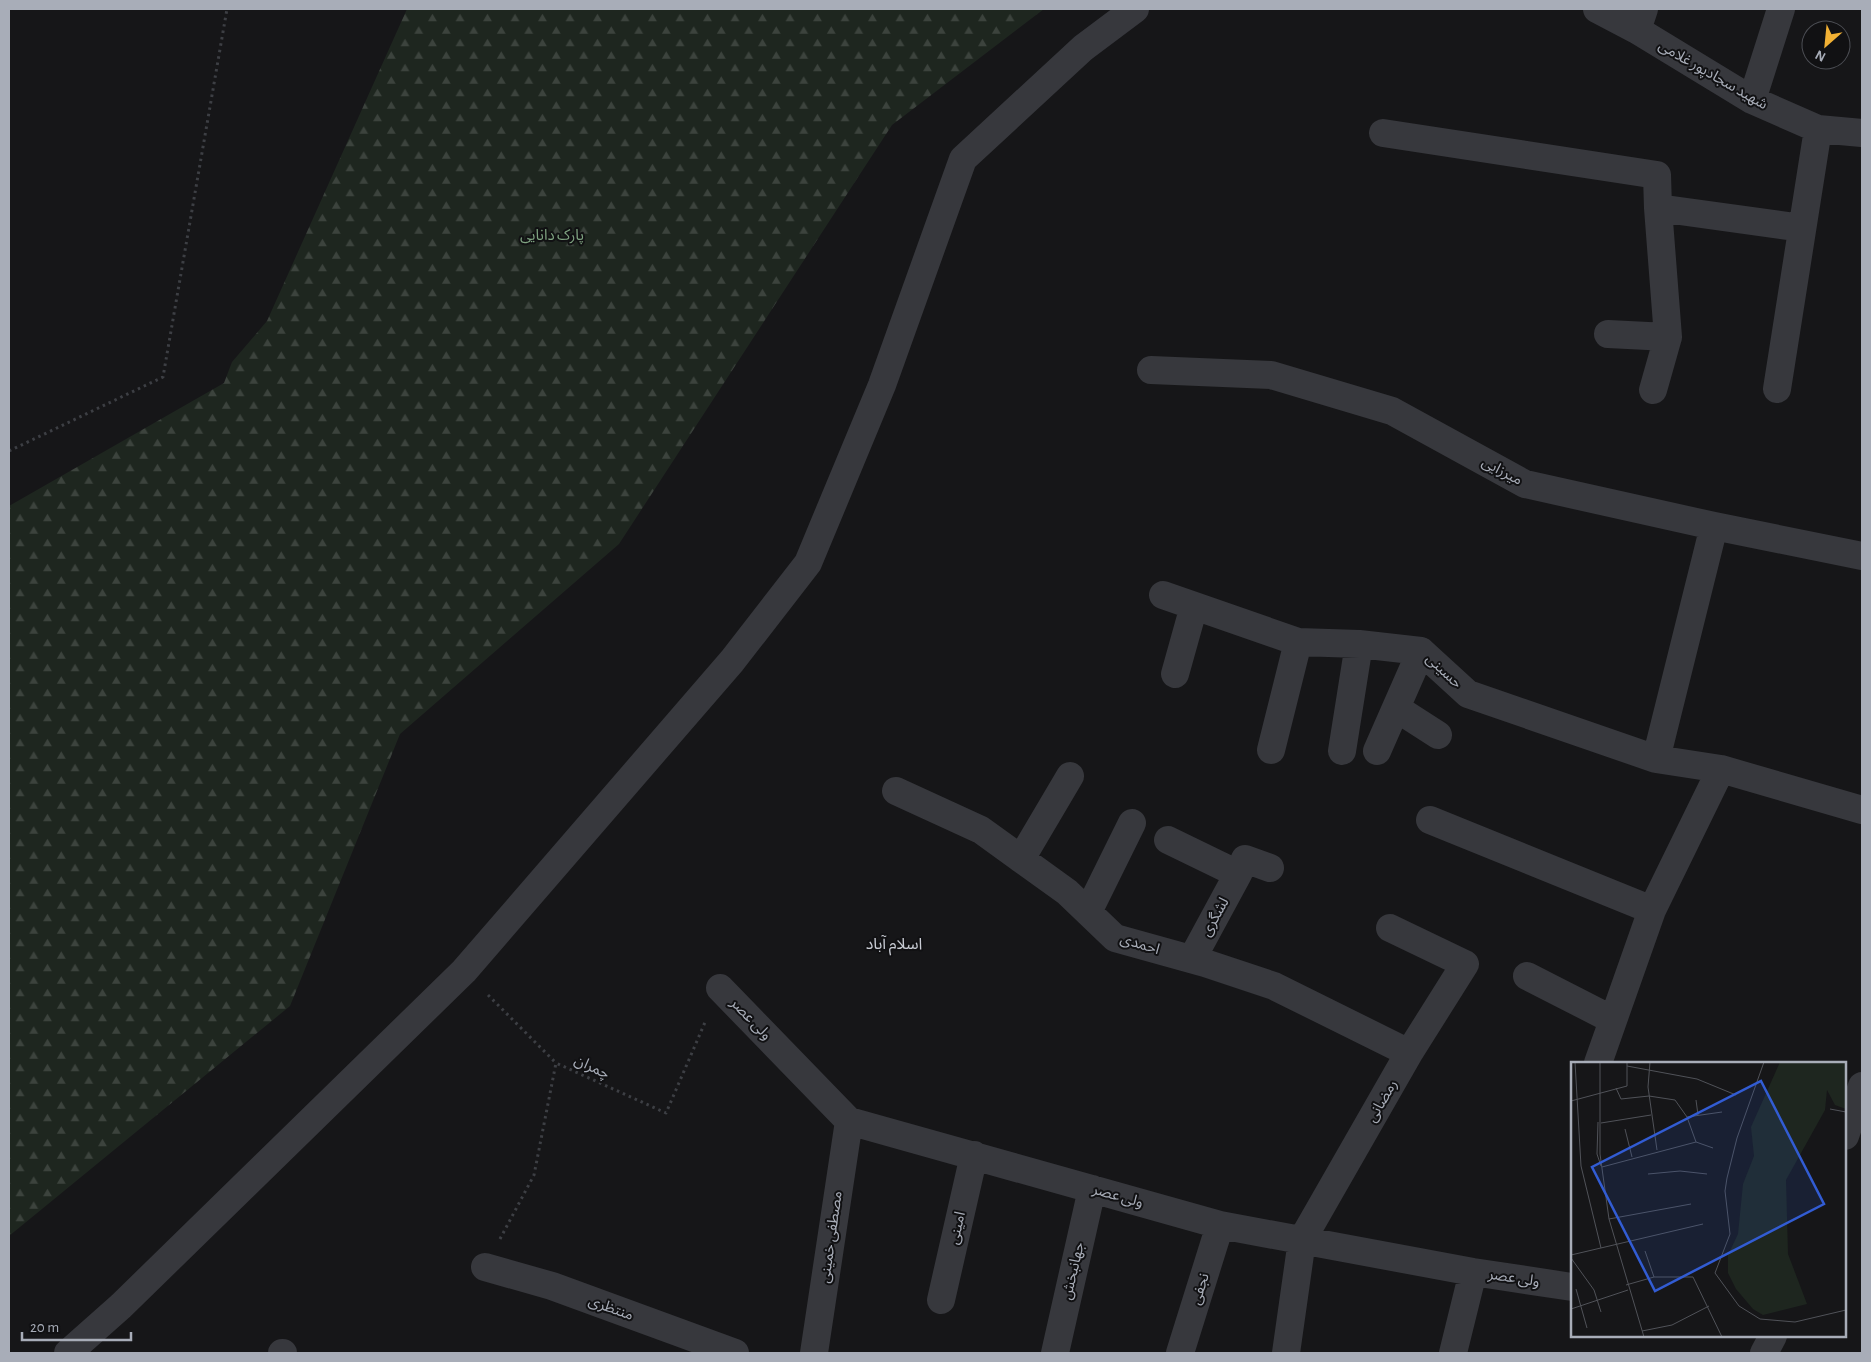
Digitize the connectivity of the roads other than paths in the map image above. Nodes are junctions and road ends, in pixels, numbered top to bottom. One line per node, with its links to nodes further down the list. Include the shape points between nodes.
1 (1135, 9): 63 (street, via 1083,48 963,159 882,385 808,563 732,661 464,971 128,1299)
2 (1597, 9): 4 (street, شهید سجادپور غلامی)
3 (1781, 9): 5 (street)
4 (1641, 20): 5 (street, شهید سجادپور غلامی)
5 (1752, 100): 6 (street, شهید سجادپور غلامی)
6 (1818, 129): 8 (street, شهید سجادپور غلامی); 10 (street)
7 (1383, 133): 9 (street, via 1657,175)
8 (1862, 133)
9 (1658, 208): 10 (street); 12 (street)
10 (1802, 228): 14 (street)
11 (1608, 334): 12 (street)
12 (1668, 337): 15 (street)
13 (1150, 370): 16 (street, میرزایی, via 1271,375 1392,411 1525,484)
14 (1777, 389)
15 (1653, 390)
16 (1714, 526): 17 (street, میرزایی); 29 (street)
17 (1862, 556)
18 (1163, 594): 19 (street, حسینی)
19 (1194, 606): 20 (street, حسینی); 23 (street)
20 (1298, 642): 21 (street, حسینی); 26 (street)
21 (1359, 644): 22 (street, حسینی); 27 (street)
22 (1422, 651): 24 (street); 29 (street, حسینی, via 1468,694)
23 (1175, 674)
24 (1396, 708): 25 (street); 28 (street)
25 (1438, 736)
26 (1271, 750)
27 (1342, 751)
28 (1378, 751)
29 (1656, 759): 30 (street, حسینی)
30 (1721, 769): 33 (street, حسینی); 40 (street)
31 (1070, 776): 37 (street)
32 (896, 791): 37 (street, احمدی, via 981,830)
33 (1862, 810)
34 (1430, 820): 40 (street)
35 (1132, 823): 41 (street)
36 (1168, 840): 39 (street)
37 (1021, 859): 41 (street, احمدی, via 1067,892)
38 (1270, 868): 39 (street, via 1245,859)
39 (1238, 874): 43 (street, لشگری)
40 (1652, 910): 46 (street)
41 (1088, 912): 43 (street, احمدی, via 1115,938)
42 (1390, 928): 47 (street, رمضانی, via 1465,964)
43 (1192, 959): 47 (street, احمدی, via 1274,986)
44 (1527, 976): 46 (street)
45 (720, 988): 50 (street, ولی عصر)
46 (1613, 1020): 48 (street)
47 (1410, 1053): 55 (street, رمضانی)
48 (1598, 1062)
49 (1862, 1086): 51 (street)
50 (848, 1121): 52 (street, ولی عصر); 65 (street, مصطفی خمینی)
51 (1846, 1133)
52 (974, 1155): 53 (street, ولی عصر); 59 (street, امینی)
53 (1092, 1189): 54 (street, ولی عصر); 66 (street, جهانبخش)
54 (1220, 1225): 55 (street, ولی عصر); 67 (street, نجفی)
55 (1302, 1240): 57 (street, ولی عصر); 68 (street)
56 (484, 1267): 62 (street, منتظری, via 552,1286)
57 (1473, 1272): 58 (street, ولی عصر); 69 (street)
58 (1571, 1287)
59 (941, 1300)
60 (1772, 1337): 70 (street)
61 (1783, 1337): 71 (street)
62 (707, 1349): 64 (street, منتظری)
63 (68, 1353)
64 (735, 1353)
65 (814, 1353)
66 (1055, 1353)
67 (1180, 1353)
68 (1286, 1353)
69 (1454, 1353)
70 (1764, 1353)
71 (1785, 1353)

